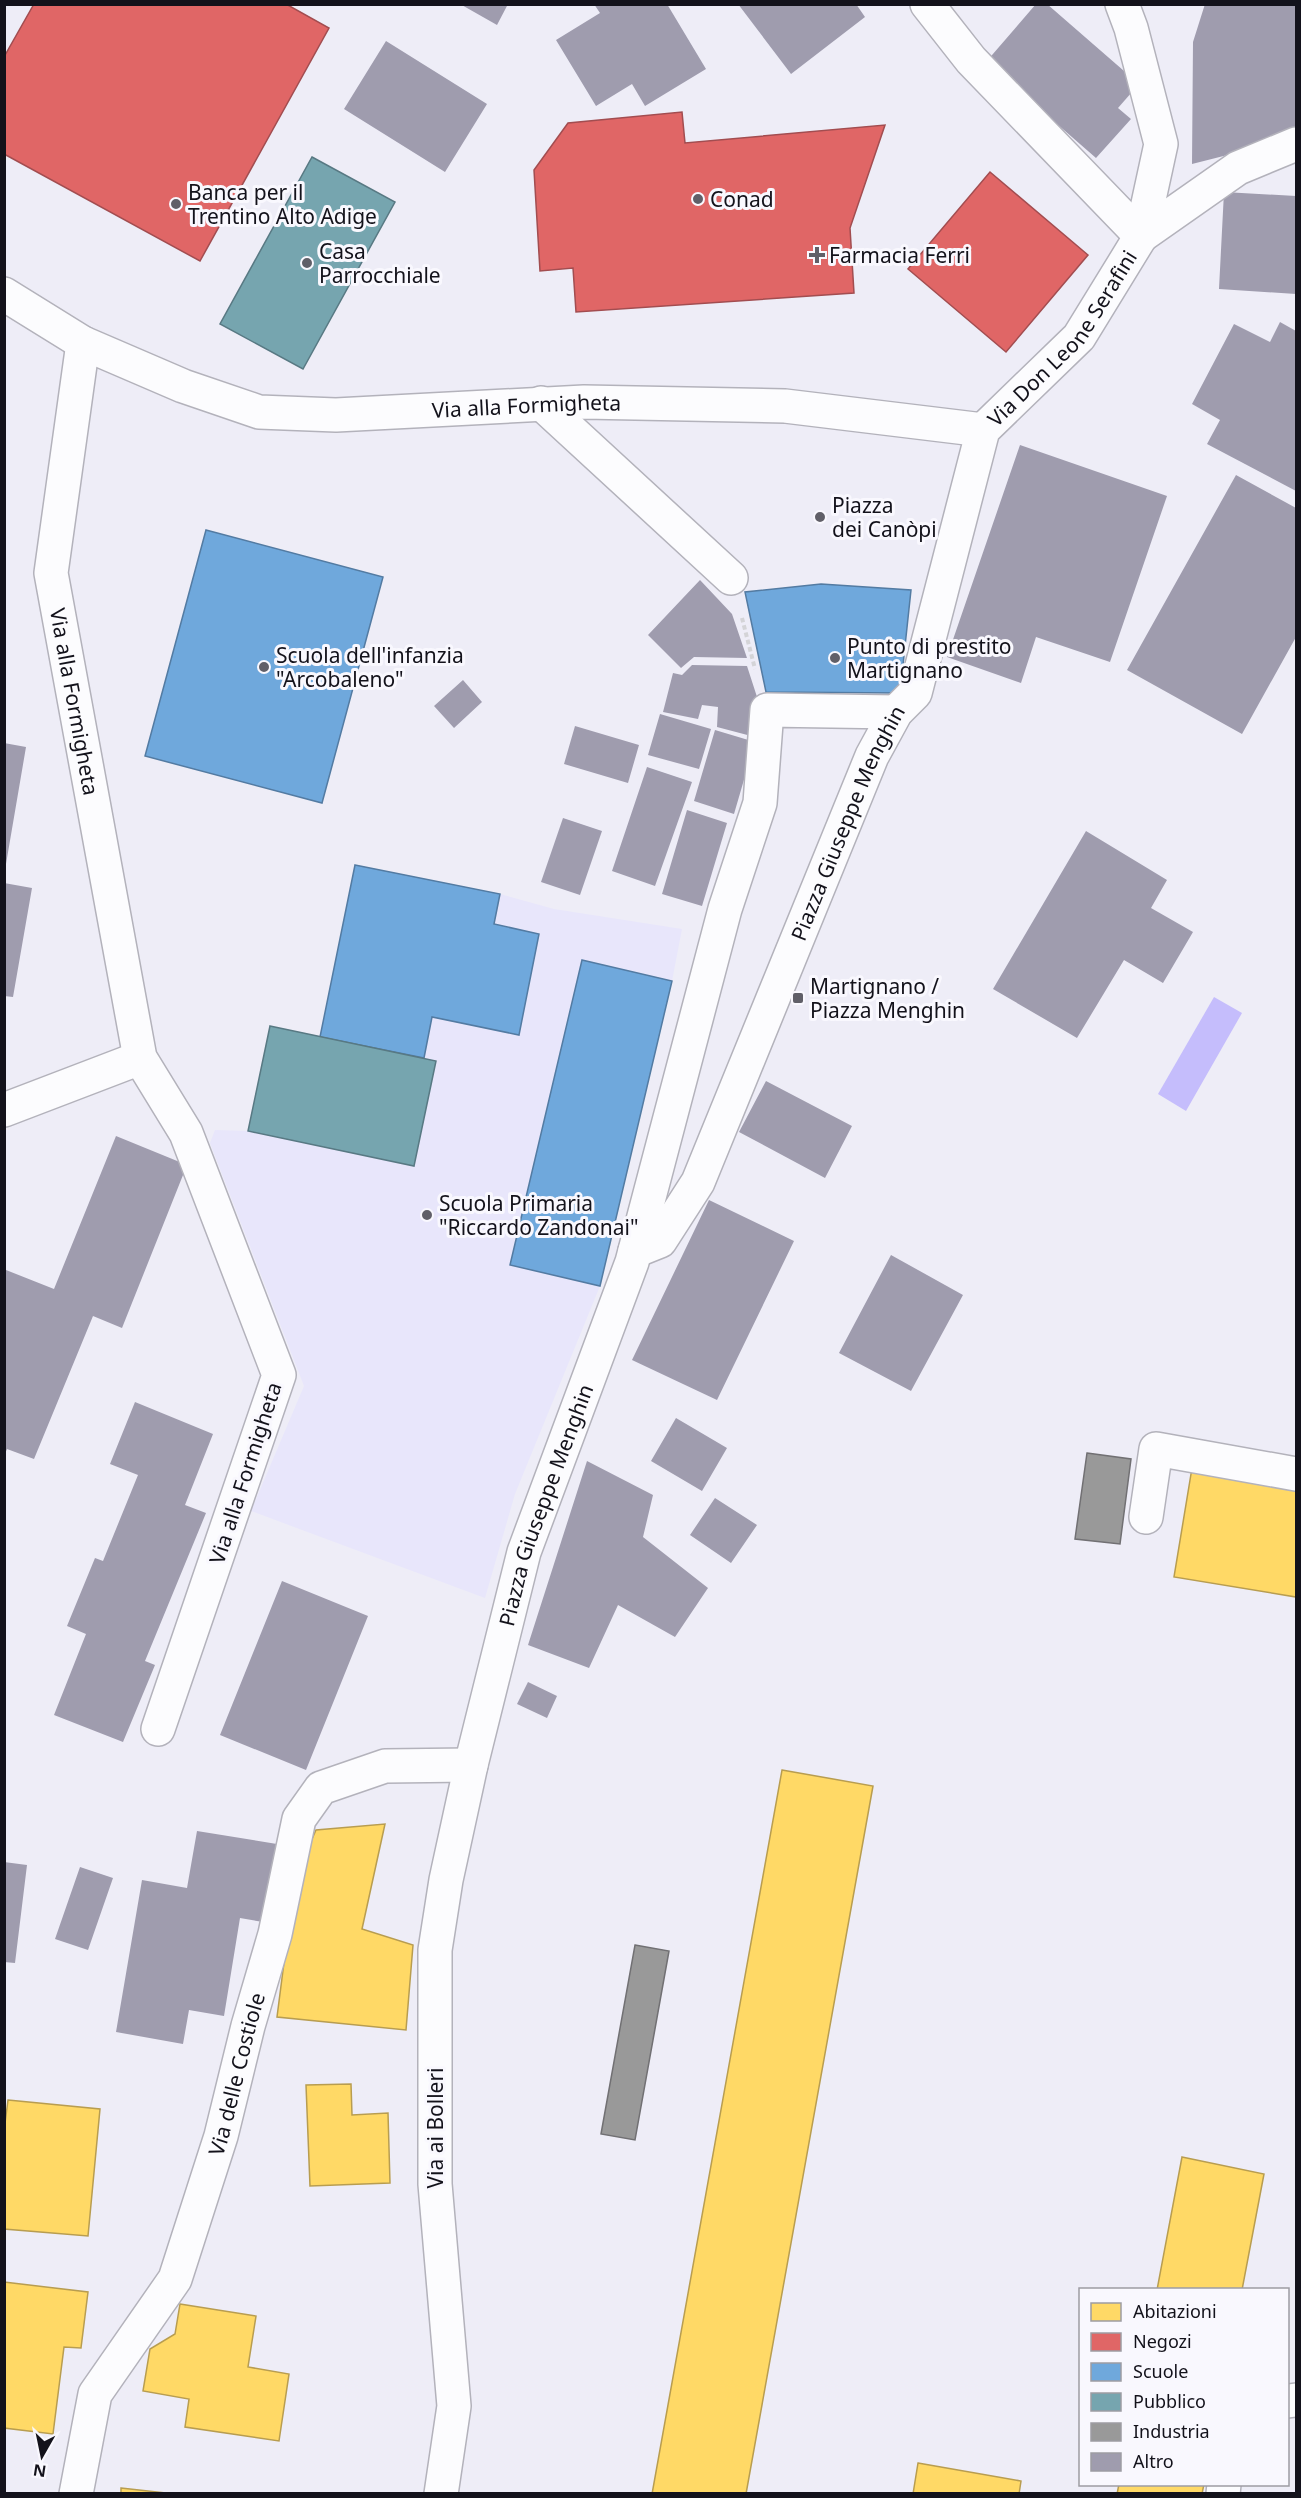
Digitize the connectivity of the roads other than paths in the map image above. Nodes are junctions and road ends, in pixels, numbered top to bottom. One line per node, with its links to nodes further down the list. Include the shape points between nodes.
1 (927, 4): 6 (street, Via Don Leone Serafini, via 971,60)
2 (1122, 4): 6 (street, Via Don Leone Serafini, via 1161,144)
3 (1296, 144): 5 (street, Via Don Leone Serafini)
4 (1296, 167): 5 (street)
5 (1238, 168): 6 (street, Via Don Leone Serafini)
6 (1141, 236): 10 (street, Via Don Leone Serafini, via 1079,337)
7 (4, 294): 8 (street, Via alla Formigheta)
8 (83, 343): 9 (street, Via alla Formigheta, via 183,386 259,412 336,415); 13 (street, Via alla Formigheta, via 51,573)
9 (541, 403): 10 (street, Via alla Formigheta, via 785,406); 11 (street)
10 (983, 430): 12 (street, Via Don Leone Serafini, via 915,693)
11 (731, 578)
12 (896, 712): 15 (street, Piazza Giuseppe Menghin, via 872,756 698,1182 660,1241); 15 (street, Piazza Giuseppe Menghin, via 767,710 760,803 725,909)
13 (140, 1058): 14 (street); 18 (street, Via alla Formigheta, via 186,1133 279,1376)
14 (4, 1110)
15 (635, 1251): 19 (street, Piazza Giuseppe Menghin, via 524,1552)
16 (1296, 1474): 17 (street, via 1156,1449)
17 (1146, 1517)
18 (158, 1729)
19 (471, 1765): 20 (street, Via delle Costiole, via 385,1766 321,1788 299,1819 275,1934 221,2136 175,2279 95,2394); 21 (street, Via ai Bolleri, via 435,1950 435,2184 454,2406)
20 (76, 2493)
21 (441, 2493)

